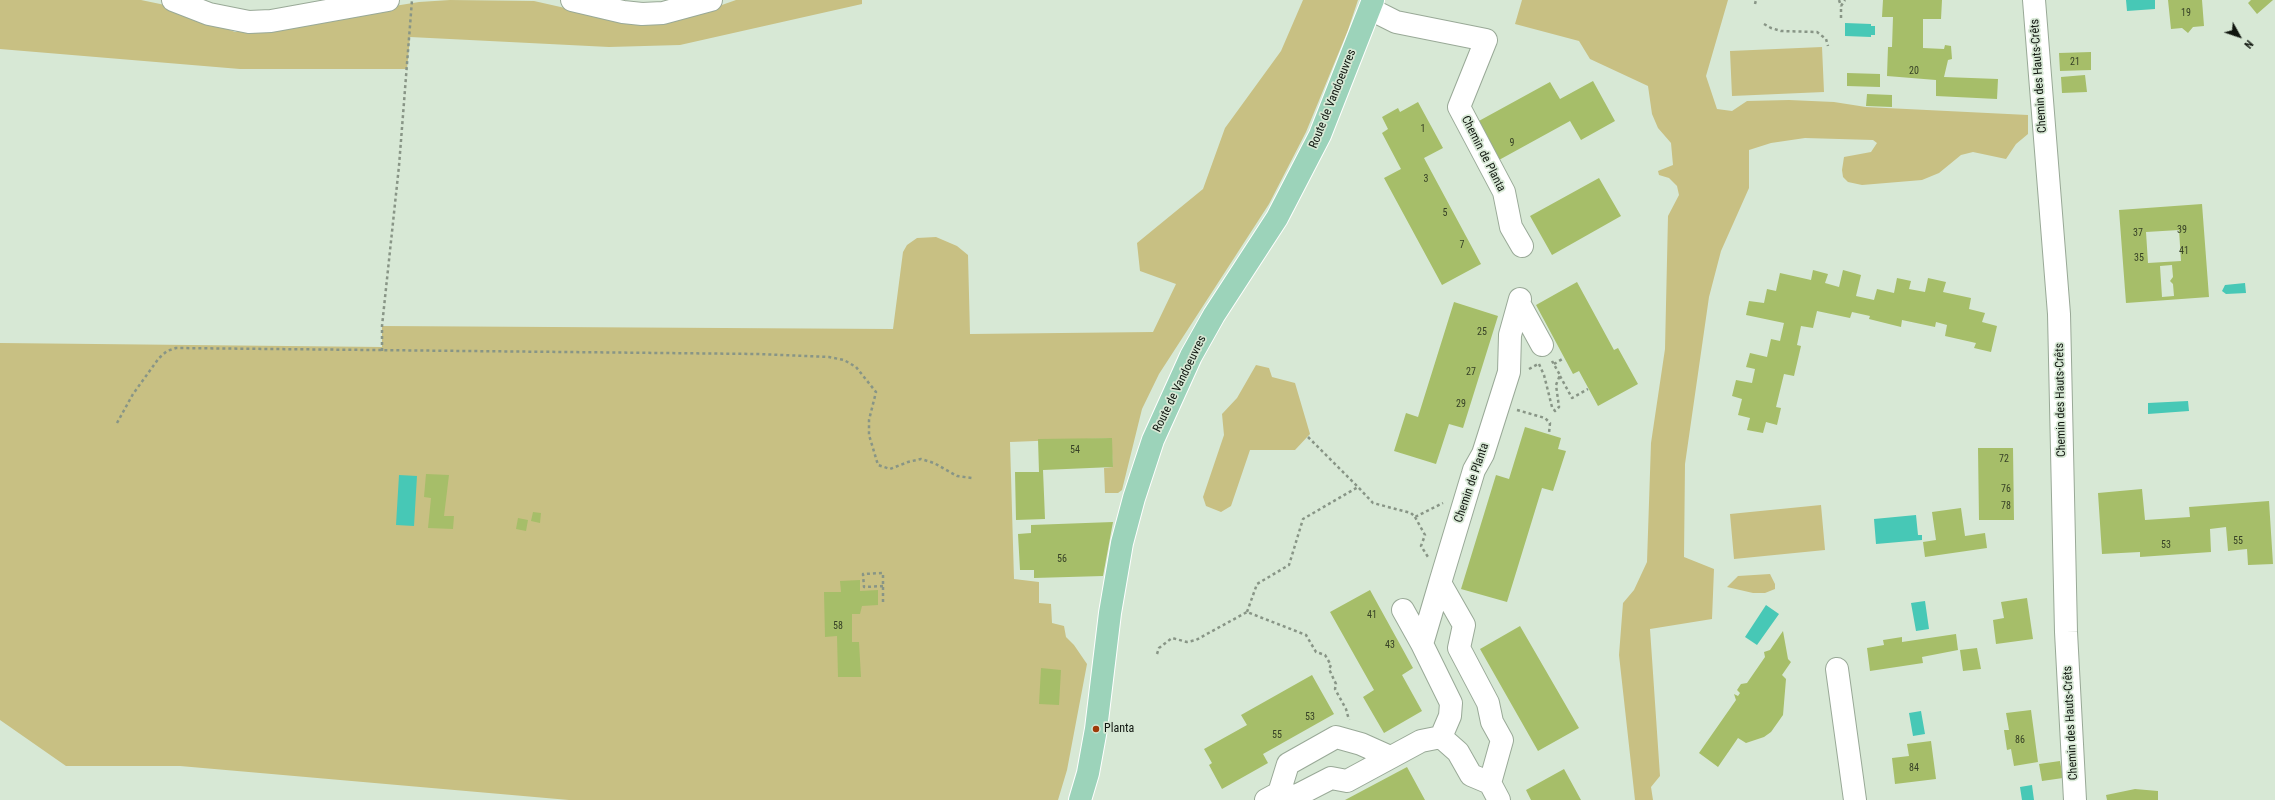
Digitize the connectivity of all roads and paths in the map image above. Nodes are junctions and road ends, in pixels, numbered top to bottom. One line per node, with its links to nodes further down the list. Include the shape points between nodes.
1 (173, 0): 13 (street)
2 (388, 0): 13 (street, via 271,21 249,22)
3 (412, 0): 18 (path, via 399,166 382,326)
4 (572, 0): 5 (street, via 642,14 663,13)
5 (711, 0)
6 (1756, 0): 11 (path)
7 (1840, 0): 12 (path)
8 (1846, 0): 12 (path)
9 (2034, 0): 48 (street, Chemin des Hauts-Crêts, via 2059,314 2066,632)
10 (1372, 4): 17 (street, Chemin de Planta, via 1396,22 1486,40 1459,107 1504,192 1511,227); 46 (main road, Route de Vandoeuvres, via 1320,136 1277,218 1214,315 1191,356 1153,440 1134,498 1121,550 1110,613 1096,729)
11 (1754, 4)
12 (1841, 6): 14 (path)
13 (208, 7)
14 (1841, 18)
15 (1764, 24): 16 (path, via 1775,30 1817,32 1826,39)
16 (1828, 46)
17 (1522, 246)
18 (382, 351): 26 (path, via 176,348 159,358 132,394); 29 (path, via 758,354 844,360 856,367 876,392 869,414 869,427 872,451 878,465 890,469 921,459 957,476)
19 (1541, 357): 21 (path); 22 (path); 23 (path, via 1555,411 1559,407 1556,385); 25 (street, Chemin de Planta, via 1520,302 1510,335 1509,372)
20 (1564, 358): 21 (path)
21 (1554, 364): 23 (path)
22 (1530, 368)
23 (1560, 375): 24 (path, via 1572,398)
24 (1588, 389)
25 (1498, 405): 27 (path, via 1545,418 1550,423); 31 (street, Chemin de Planta, via 1484,454 1474,470)
26 (117, 424)
27 (1549, 432)
28 (1308, 437): 30 (path)
29 (972, 478)
30 (1358, 487): 32 (path, via 1374,503 1411,513); 37 (path, via 1303,519 1289,565 1257,584)
31 (1467, 491): 32 (path); 33 (street, Chemin de Planta)
32 (1415, 517): 33 (path, via 1424,535 1422,546)
33 (1441, 582): 38 (street, Chemin de Planta); 44 (street, via 1464,625 1459,648 1488,703 1492,722 1502,740)
34 (883, 586): 34 (path, via 883,573 863,574 864,587); 35 (path)
35 (883, 605)
36 (1402, 610): 38 (street)
37 (1247, 612): 39 (path, via 1196,640 1187,642 1172,638 1159,648); 41 (path, via 1306,635 1316,652 1325,655 1331,665 1329,669 1336,684 1335,689)
38 (1422, 644): 42 (street, via 1451,703 1450,716)
39 (1157, 654)
40 (1837, 668): 47 (street)
41 (1346, 709)
42 (1441, 737): 43 (street, via 1421,741); 44 (street, via 1458,752 1471,776)
43 (1390, 757): 45 (street, via 1347,781 1331,778 1296,796); 45 (street, via 1336,737 1288,764)
44 (1495, 791)
45 (1273, 796)
46 (1082, 799)
47 (1855, 800)
48 (2075, 800)

